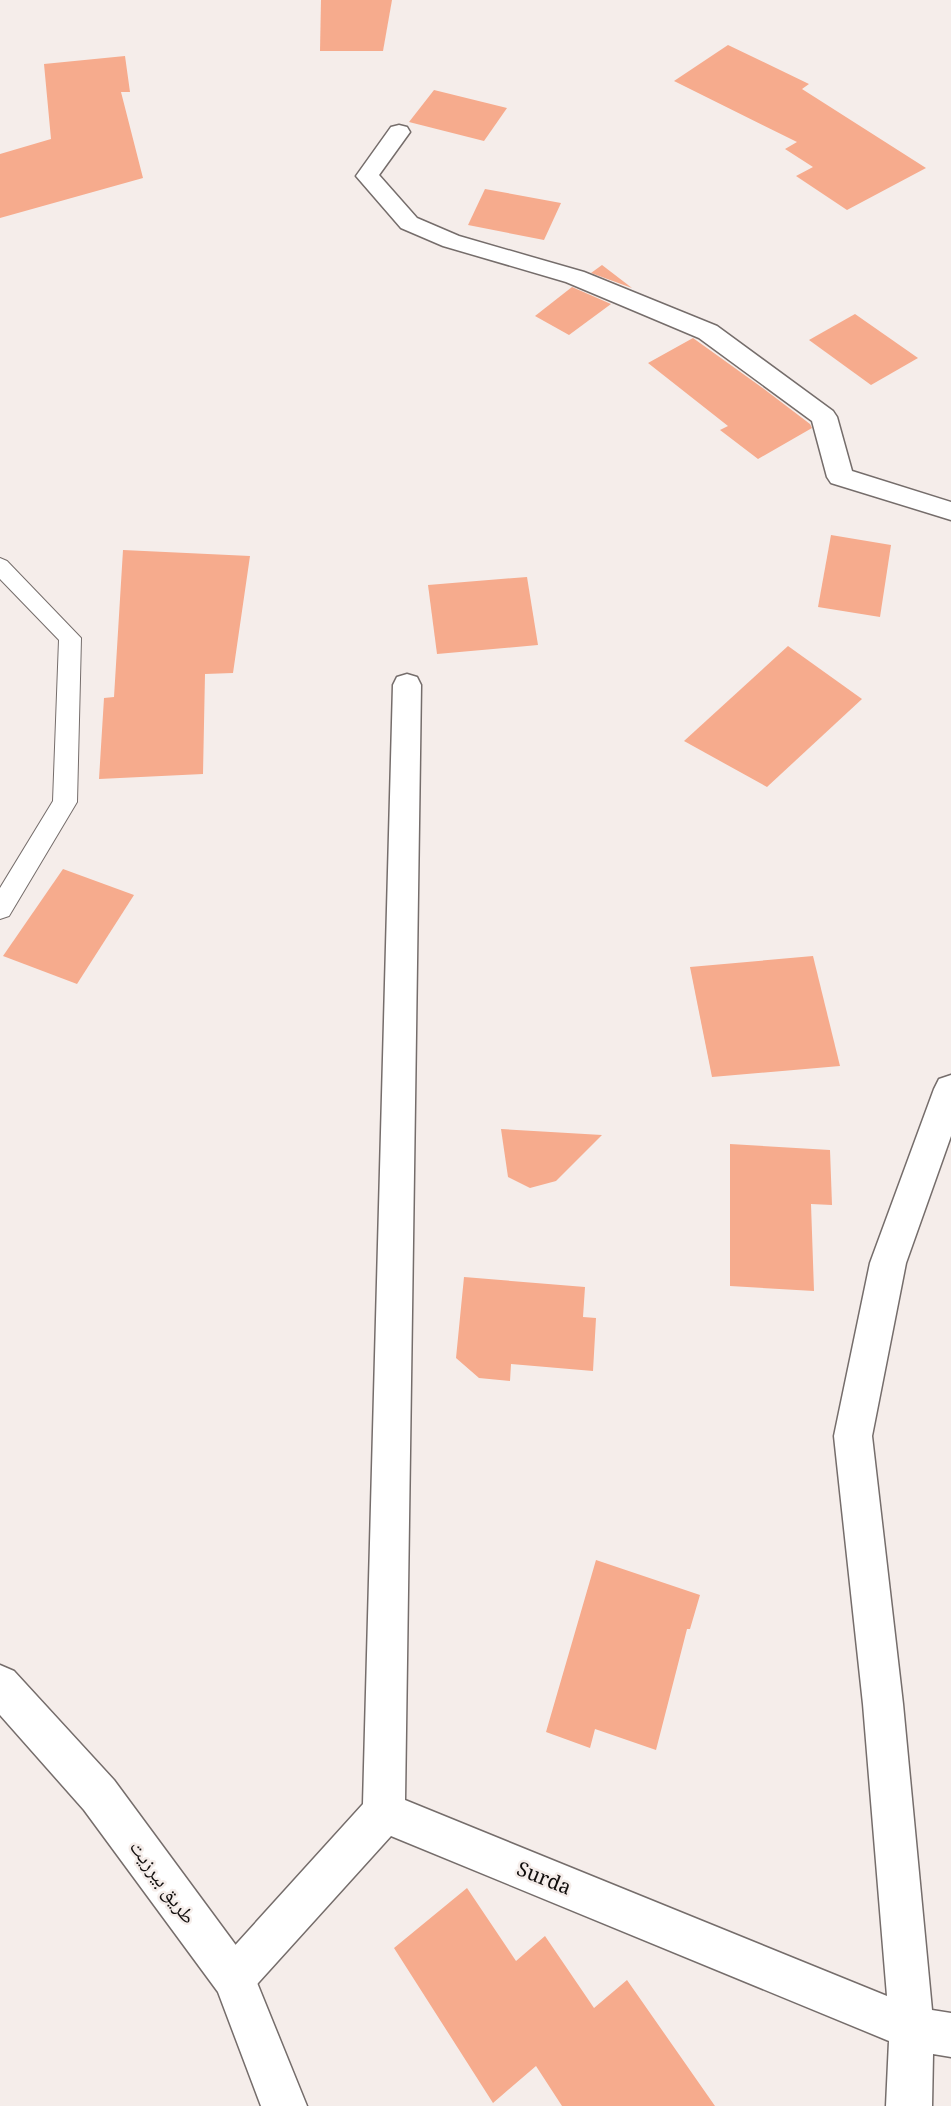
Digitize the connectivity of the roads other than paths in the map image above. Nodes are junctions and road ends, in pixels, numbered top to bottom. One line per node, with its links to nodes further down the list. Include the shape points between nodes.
1 (399, 132): 2 (street, via 367,176 409,223 451,241 574,277 708,332 824,417 840,477)
2 (951, 511)
3 (0, 566): 5 (lane, via 70,638 65,802)
4 (407, 685): 8 (street)
5 (0, 909)
6 (951, 1089): 10 (street, via 888,1263 853,1436 885,1716)
7 (0, 1685): 9 (street, طريق بيرزيت, via 99,1795)
8 (384, 1812): 9 (street); 10 (street, Surda)
9 (234, 1978): 11 (street, طريق بيرزيت)
10 (932, 2032): 12 (street)
11 (284, 2106)
12 (909, 2106)

